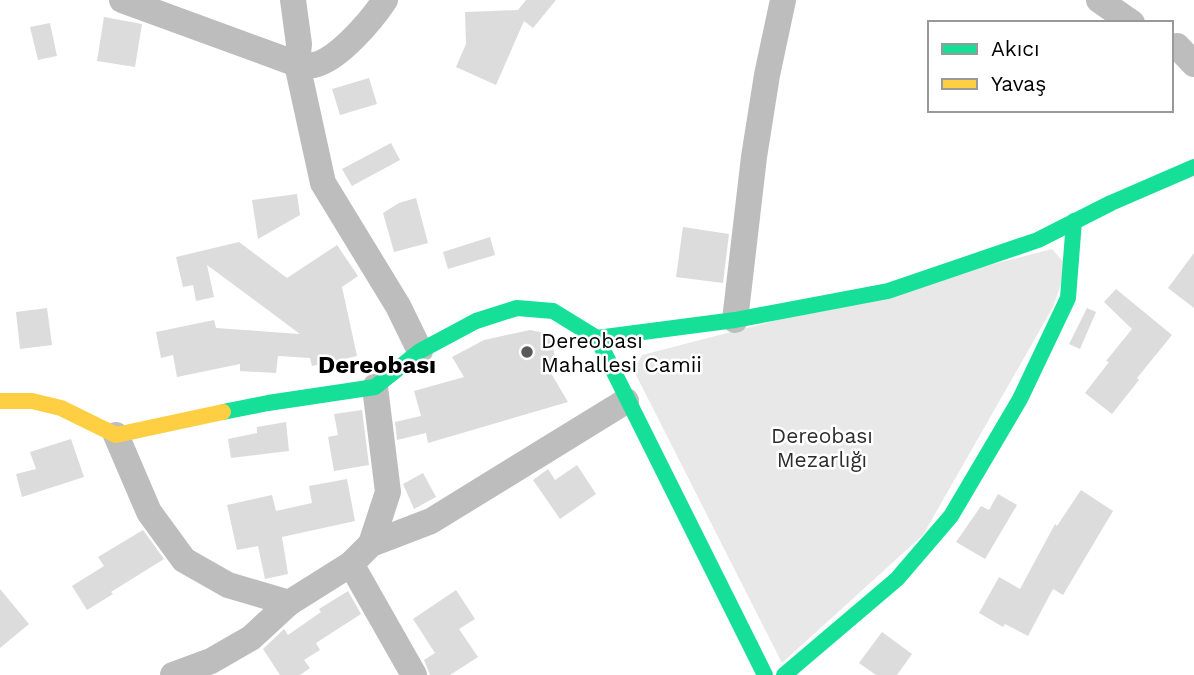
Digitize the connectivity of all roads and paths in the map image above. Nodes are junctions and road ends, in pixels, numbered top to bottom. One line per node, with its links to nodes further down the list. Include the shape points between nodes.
1 (122, 0): 7 (street)
2 (293, 0): 7 (street)
3 (385, 0): 7 (street, via 343,49 315,65)
4 (783, 0): 10 (street, via 754,157)
5 (1099, 0): 6 (street)
6 (1129, 21)
7 (297, 64): 12 (street, via 323,183)
8 (1194, 167): 9 (street)
9 (1074, 221): 10 (street, via 1038,240 888,290); 23 (street, via 1068,298 1020,399 951,516 897,579)
10 (735, 320): 11 (street)
11 (597, 338): 12 (street, via 553,311 517,308 476,321); 15 (street)
12 (420, 351): 13 (street)
13 (375, 387): 16 (street, via 268,403); 17 (street, via 388,492)
14 (0, 401): 16 (street, via 56,404)
15 (626, 401): 17 (street, via 431,521); 22 (street)
16 (116, 435): 19 (street, via 149,512 184,560 228,585)
17 (372, 544): 18 (street)
18 (351, 564): 19 (street); 21 (street)
19 (289, 603): 20 (street, via 251,638 211,661)
20 (173, 675)
21 (414, 675)
22 (765, 675)
23 (784, 675)

